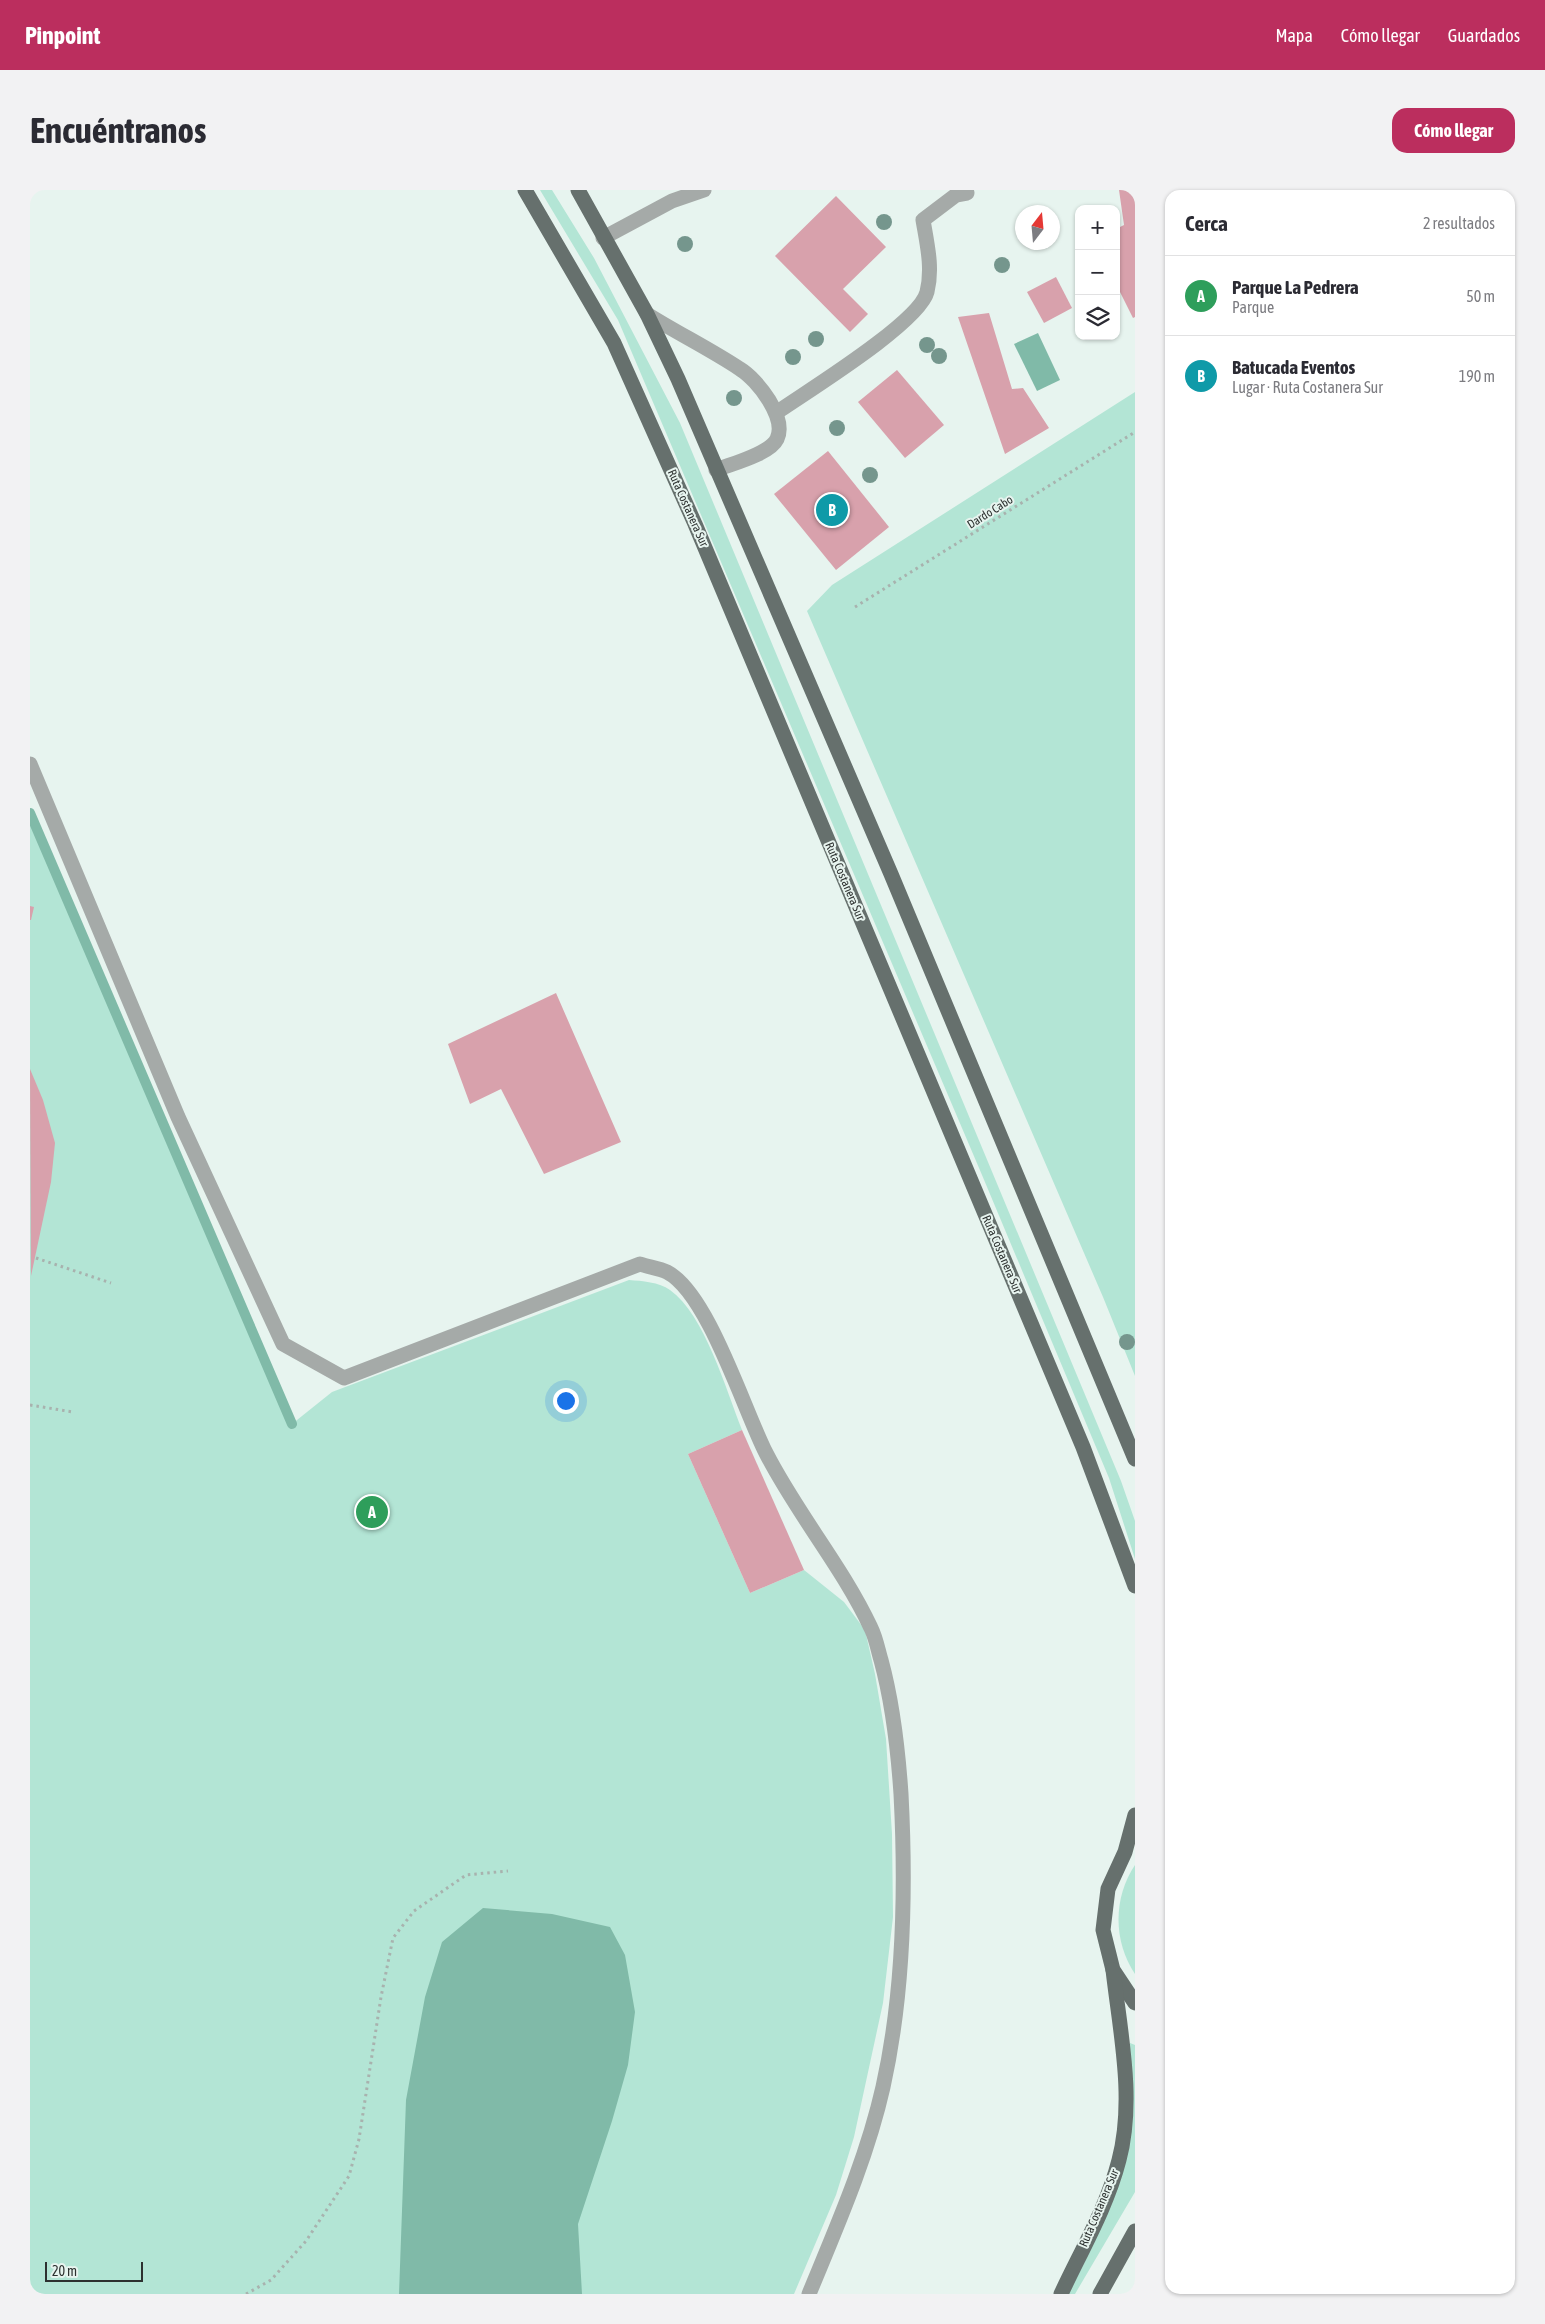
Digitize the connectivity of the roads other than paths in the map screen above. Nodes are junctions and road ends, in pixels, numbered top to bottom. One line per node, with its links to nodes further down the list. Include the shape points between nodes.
1 (525, 190): 11 (main road, Ruta Costanera Sur, via 614,343 695,524 1079,1438)
2 (704, 190): 5 (lane, via 672,202)
3 (583, 192): 5 (main road)
4 (967, 193): 7 (lane, via 956,195 923,220 930,262 927,294 909,319)
5 (603, 238): 6 (main road)
6 (647, 314): 7 (lane, via 742,370 768,398); 8 (main road)
7 (776, 413): 8 (lane, via 780,423 777,440 763,452)
8 (716, 470): 10 (main road, via 891,874)
9 (30, 764): 17 (lane, via 178,1117 283,1344 344,1378 640,1264 667,1272 687,1289 712,1330 766,1454 872,1629 890,1694 899,1762 904,1846 902,1929 895,2011 883,2085 866,2150)
10 (1135, 1459)
11 (1135, 1586)
12 (1135, 1815): 13 (main road, Ruta Costanera Sur)
13 (1130, 1846): 14 (main road, Ruta Costanera Sur, via 1108,1889 1103,1930)
14 (1113, 1970): 15 (main road, Ruta Costanera Sur); 18 (main road, Ruta Costanera Sur, via 1125,2083 1125,2123 1119,2161 1103,2204)
15 (1135, 2003)
16 (1135, 2231): 19 (main road)
17 (809, 2294)
18 (1061, 2294)
19 (1100, 2294)

